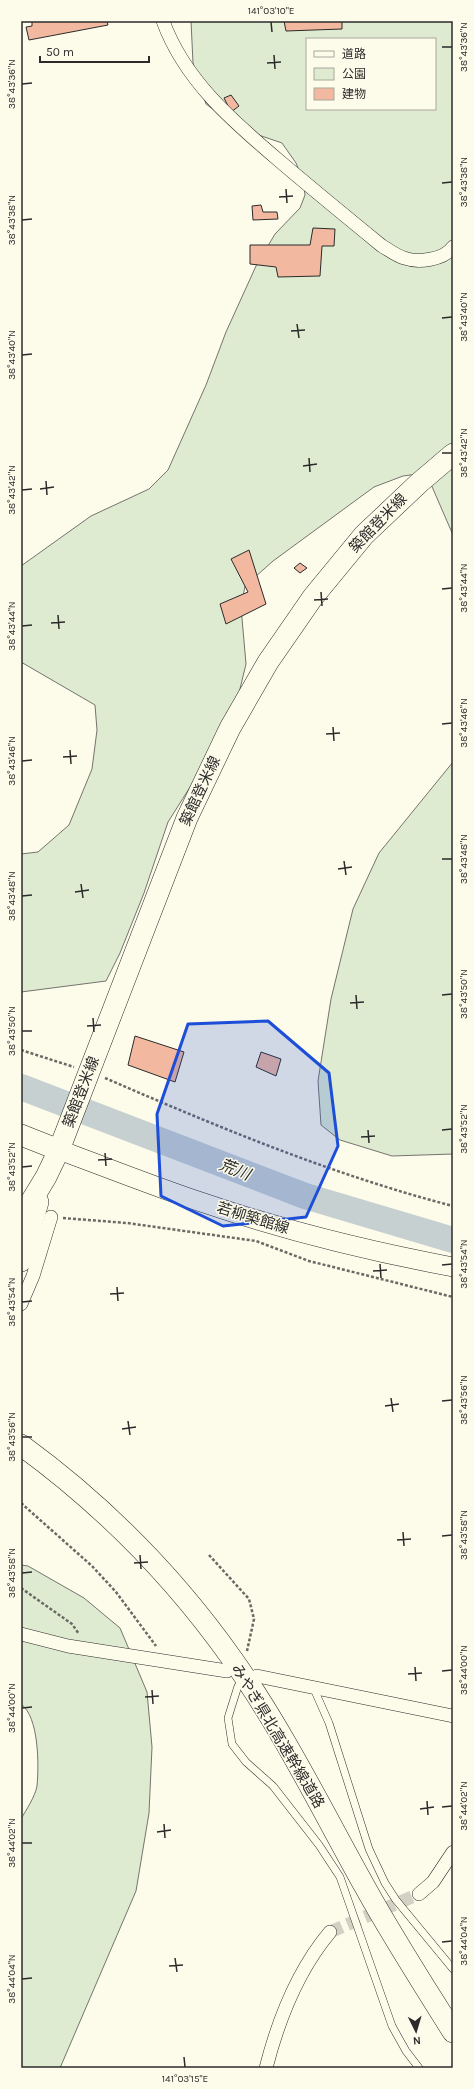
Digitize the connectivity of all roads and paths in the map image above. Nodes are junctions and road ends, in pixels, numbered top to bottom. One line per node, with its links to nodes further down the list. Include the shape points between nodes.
1 (163, 21): 2 (street, via 182,59 198,83 236,124 382,246 404,258 418,260 432,259 450,252)
2 (453, 246)
3 (453, 454): 5 (main road, 築館登米線, via 364,535 313,597 268,662 230,728 187,818)
4 (21, 1050): 5 (path)
5 (87, 1075): 7 (main road, 築館登米線); 9 (path, via 310,1162)
6 (21, 1135): 7 (main road)
7 (62, 1141): 8 (main road, 築館登米線); 13 (main road, 若柳築館線, via 200,1202 390,1255)
8 (46, 1177): 11 (main road); 12 (main road)
9 (453, 1206)
10 (51, 1217): 14 (path, via 127,1223 256,1241 310,1261); 15 (street, via 34,1276)
11 (21, 1218)
12 (21, 1261)
13 (453, 1267)
14 (453, 1297)
15 (21, 1304)
16 (21, 1445): 33 (main road, みやぎ県北高速幹線道路, via 75,1487 122,1532 190,1606 233,1660 268,1712 399,1947)
17 (21, 1503): 23 (path, via 92,1566 116,1592 156,1645)
18 (209, 1555): 22 (path, via 249,1599 254,1619)
19 (21, 1588): 21 (path, via 72,1624)
20 (21, 1634): 21 (street)
21 (92, 1650): 23 (street)
22 (246, 1655)
23 (161, 1662): 24 (street)
24 (227, 1671)
25 (257, 1676): 27 (street)
26 (238, 1686): 35 (lane, via 228,1718 232,1744 246,1762 273,1786 319,1845 340,1877 392,2026)
27 (314, 1689): 28 (street); 32 (lane, via 329,1723 369,1849 385,1883)
28 (453, 1716)
29 (453, 1852): 30 (street, via 433,1882)
30 (419, 1894)
31 (330, 1932): 34 (street, via 312,1955 294,1990)
32 (453, 1969)
33 (453, 2032)
34 (266, 2068)
35 (419, 2068)

